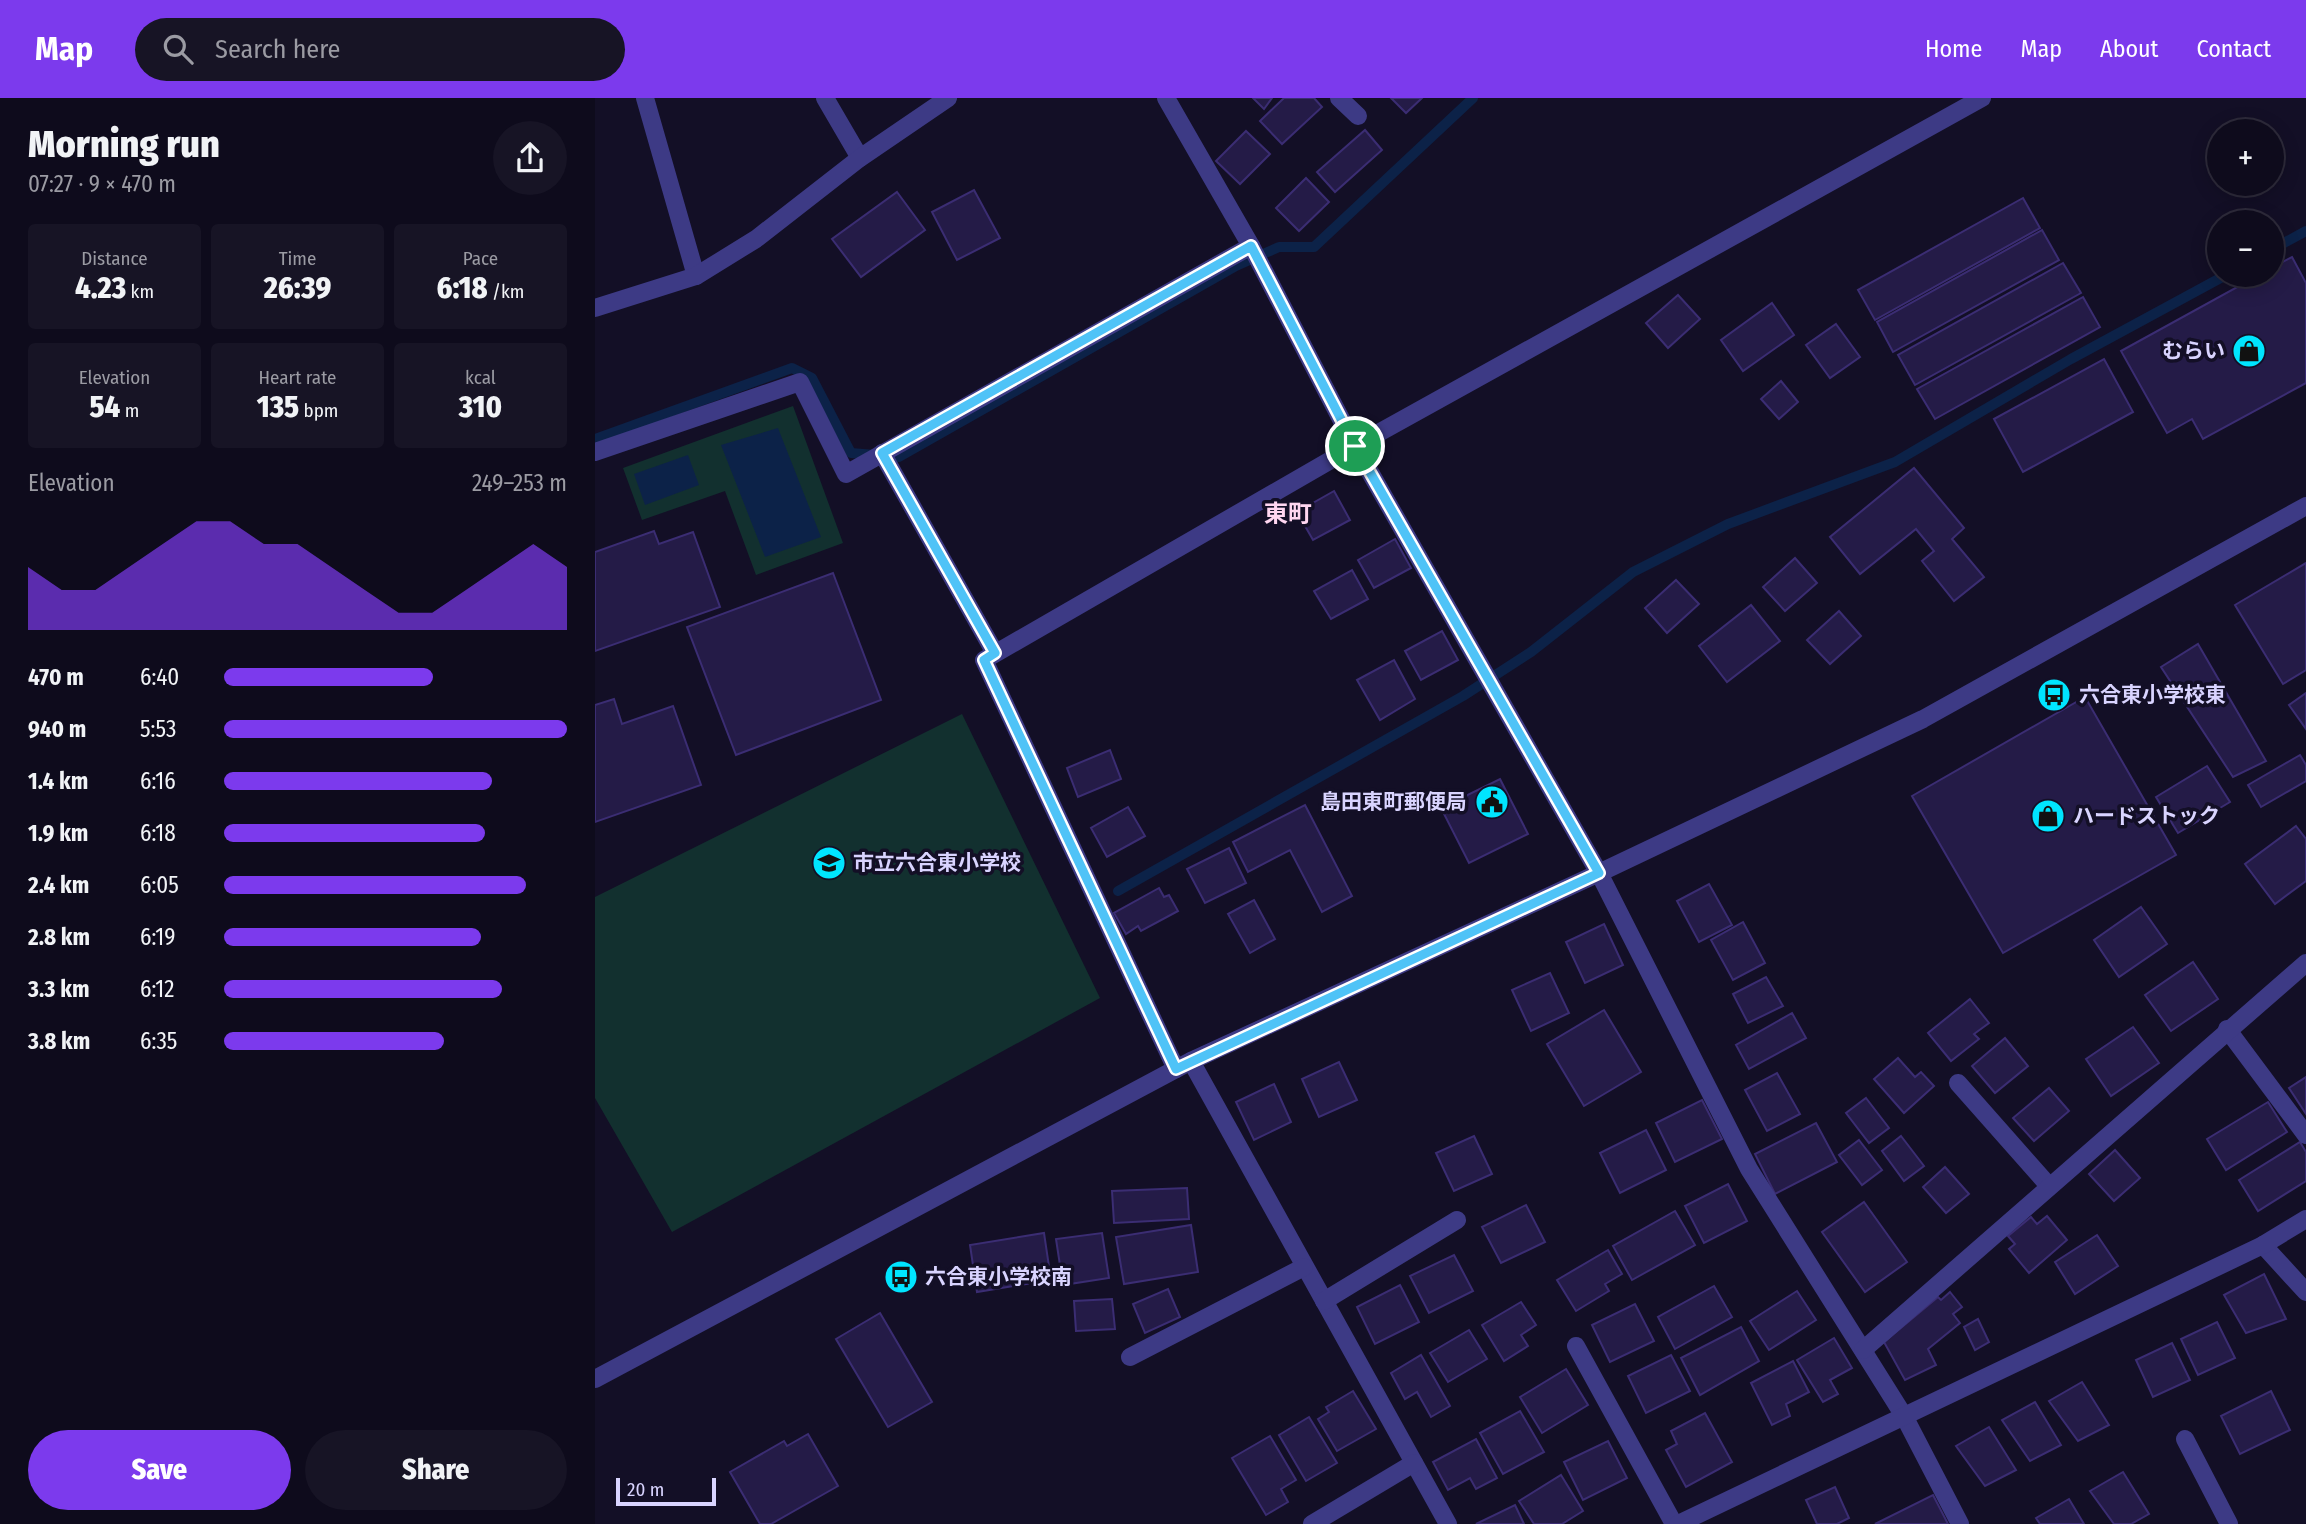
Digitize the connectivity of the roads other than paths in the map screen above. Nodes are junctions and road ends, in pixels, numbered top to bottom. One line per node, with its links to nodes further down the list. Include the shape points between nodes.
1 (646, 98): 10 (street)
2 (825, 98): 8 (street)
3 (948, 98): 8 (street)
4 (1339, 98): 7 (street)
5 (1982, 98): 12 (street)
6 (1173, 102): 9 (street)
7 (1358, 116)
8 (860, 158): 10 (street, via 756,239)
9 (1251, 246): 12 (street); 14 (street)
10 (697, 276): 11 (street)
11 (595, 308)
12 (1355, 446): 16 (street); 17 (street)
13 (595, 452): 14 (street, via 800,382 846,474)
14 (882, 453): 16 (street)
15 (2306, 506): 17 (street, via 1923,719)
16 (995, 653): 20 (street, via 984,660)
17 (1599, 873): 20 (street); 31 (street, via 1749,1169)
18 (2306, 963): 19 (street)
19 (2227, 1029): 22 (street); 23 (street)
20 (1183, 1065): 27 (street); 33 (street)
21 (1958, 1083): 23 (street)
22 (2306, 1135)
23 (2049, 1186): 31 (street)
24 (2306, 1219): 26 (street)
25 (1457, 1220): 29 (street)
26 (2263, 1245): 28 (street); 34 (street)
27 (1304, 1267): 29 (street); 32 (street)
28 (2306, 1292)
29 (1324, 1301): 36 (street)
30 (1576, 1346): 40 (street)
31 (1863, 1350): 34 (street)
32 (1130, 1357)
33 (595, 1379)
34 (1904, 1416): 37 (street); 41 (street)
35 (2185, 1439): 42 (street)
36 (1414, 1463): 38 (street); 39 (street)
37 (1715, 1516): 40 (street)
38 (1312, 1524)
39 (1448, 1524)
40 (1676, 1524)
41 (1961, 1524)
42 (2229, 1524)

